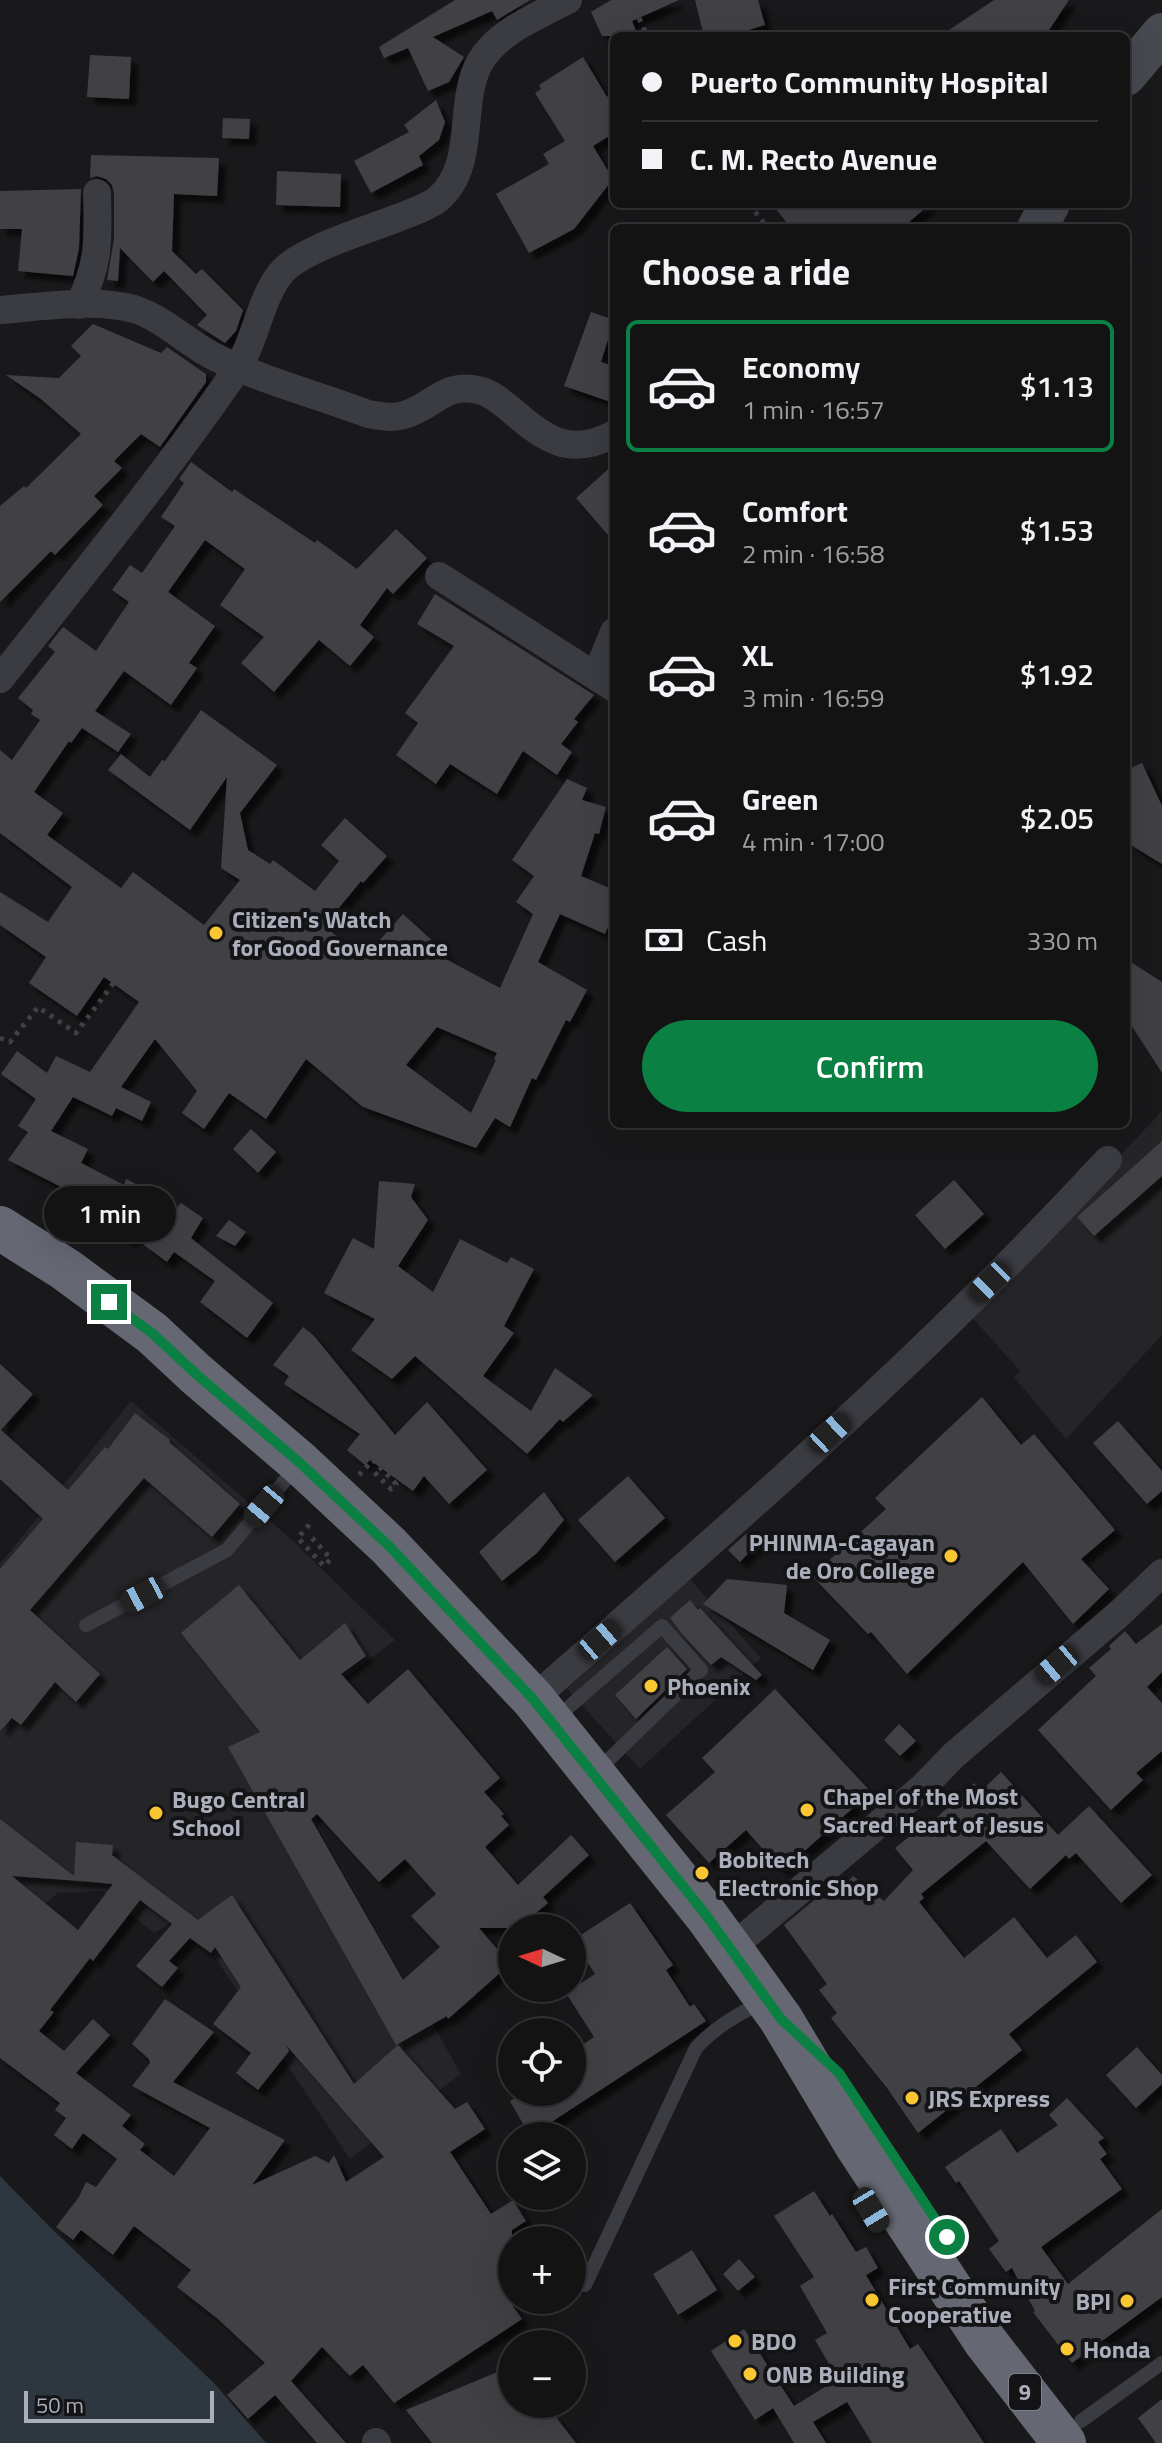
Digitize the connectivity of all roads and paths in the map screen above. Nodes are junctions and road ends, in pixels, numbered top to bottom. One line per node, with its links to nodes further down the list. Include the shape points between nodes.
1 (568, 0): 11 (street, via 501,38 480,63 462,156 454,180 438,199 303,256 281,271)
2 (631, 0): 3 (path)
3 (645, 32)
4 (1162, 33): 5 (main road)
5 (1130, 71)
6 (97, 193): 9 (street, via 96,265)
7 (752, 208): 8 (path)
8 (765, 224)
9 (79, 305): 10 (street); 11 (street, via 135,309)
10 (0, 310)
11 (238, 368): 12 (street, via 389,417 405,415 449,391 482,390 548,438 572,446); 15 (street)
12 (610, 436)
13 (439, 576): 16 (street)
14 (610, 654): 16 (street)
15 (0, 679)
16 (605, 682)
17 (198, 958): 18 (path, via 155,928 76,1033 38,1007 10,1042)
18 (0, 1038)
19 (1108, 1160): 28 (street, via 990,1282)
20 (0, 1228): 21 (highway, 9, via 152,1333)
21 (300, 1463): 27 (lane, via 227,1550); 28 (highway, 9, via 389,1546)
22 (364, 1469): 23 (path, via 373,1460 396,1484 391,1489)
23 (372, 1470)
24 (298, 1538): 25 (path, via 324,1566 331,1559)
25 (312, 1538)
26 (1162, 1573): 30 (street, via 923,1787)
27 (86, 1625)
28 (542, 1711): 29 (highway, 9); 29 (lane, via 662,1626 701,1670)
29 (593, 1775): 30 (highway, 9)
30 (730, 1949): 31 (highway, 9)
31 (773, 2009): 32 (lane, via 732,2017 696,2048); 34 (highway, 9, via 839,2073); 34 (highway, 9, via 985,2341); 35 (highway, 9, via 810,2110 902,2261)
32 (586, 2283)
33 (1162, 2363): 34 (lane)
34 (1081, 2436)
35 (1032, 2443)

